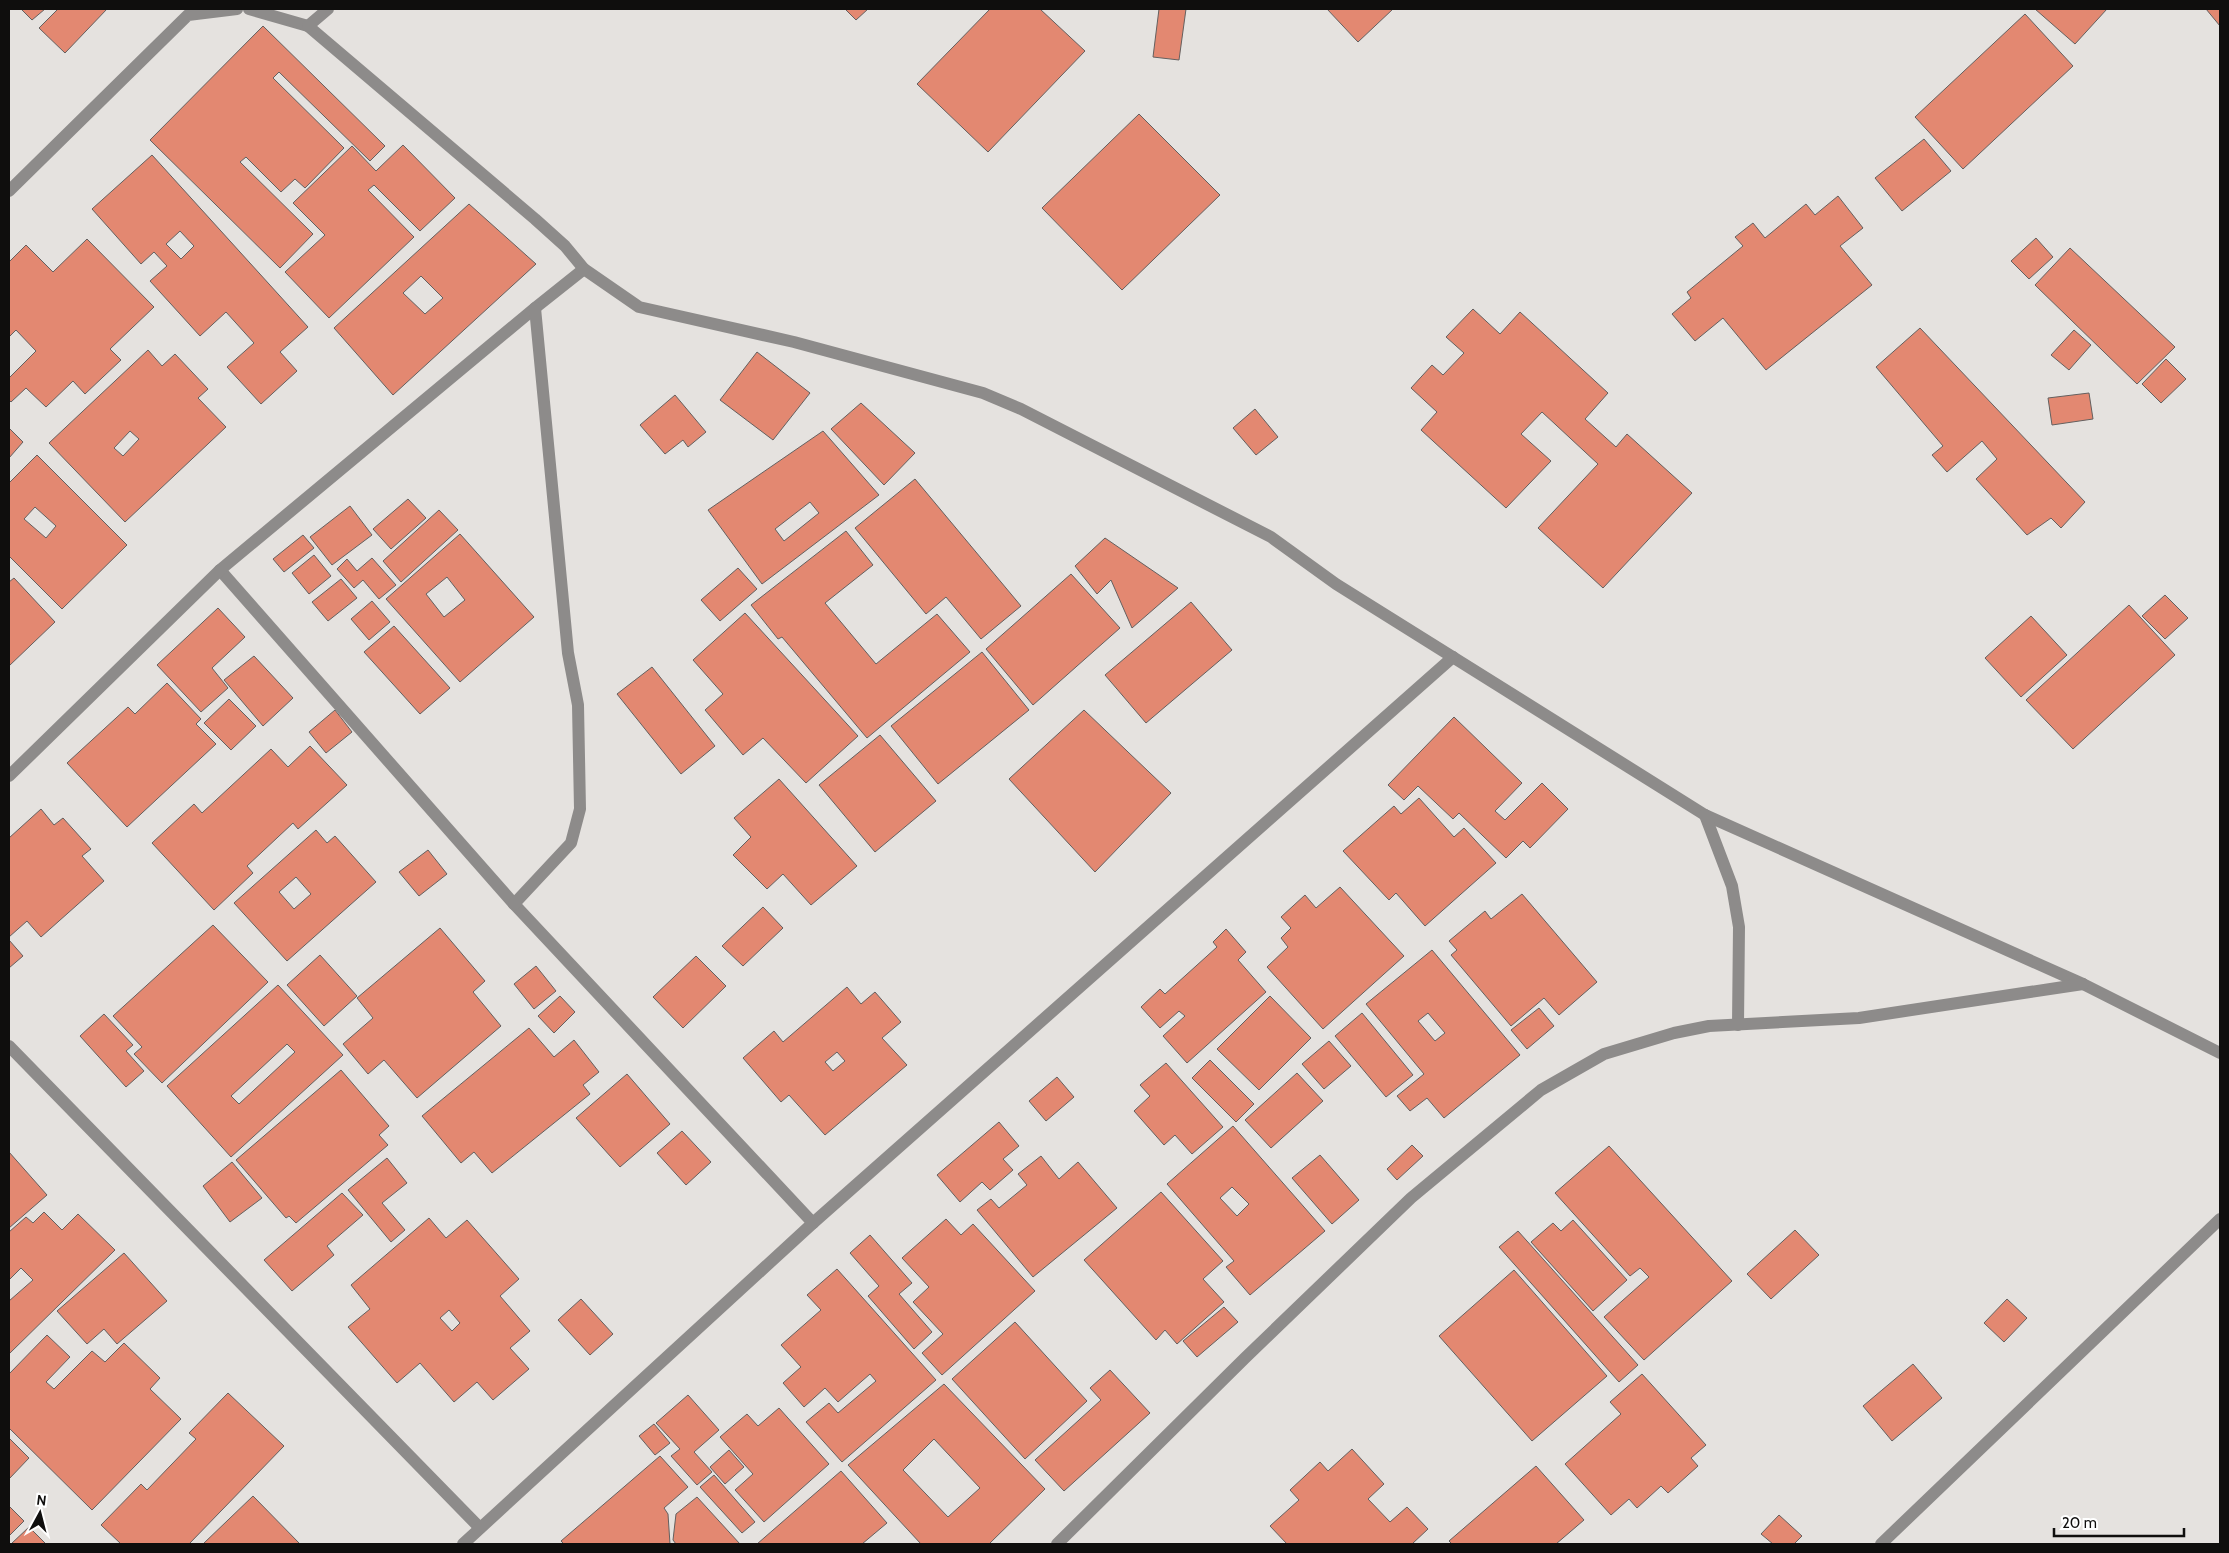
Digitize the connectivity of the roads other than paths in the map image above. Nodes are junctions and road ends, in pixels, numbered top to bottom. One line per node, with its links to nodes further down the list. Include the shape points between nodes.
1 (237, 9): 4 (street)
2 (249, 9): 5 (street)
3 (328, 9): 5 (street)
4 (185, 12): 6 (street)
5 (308, 26): 7 (street, via 535,219 565,246)
6 (9, 191)
7 (584, 269): 8 (street); 10 (street, via 638,307 794,342 983,393 1021,409 1271,537 1336,584)
8 (535, 308): 9 (street); 13 (street, via 568,653 578,705 580,809 571,843)
9 (220, 570): 11 (street); 13 (street)
10 (1452, 657): 12 (street); 19 (street)
11 (9, 776)
12 (1706, 815): 14 (street); 15 (street, via 1732,886 1739,927)
13 (514, 904): 19 (street)
14 (2083, 984): 15 (street, via 1859,1018); 17 (street)
15 (1738, 1025): 22 (street, via 1709,1026 1674,1033 1604,1054 1541,1090 1411,1198)
16 (9, 1046): 20 (street)
17 (2220, 1053)
18 (2220, 1219): 23 (street)
19 (813, 1223): 20 (street)
20 (480, 1528): 21 (street)
21 (463, 1544)
22 (1057, 1544)
23 (1881, 1544)

